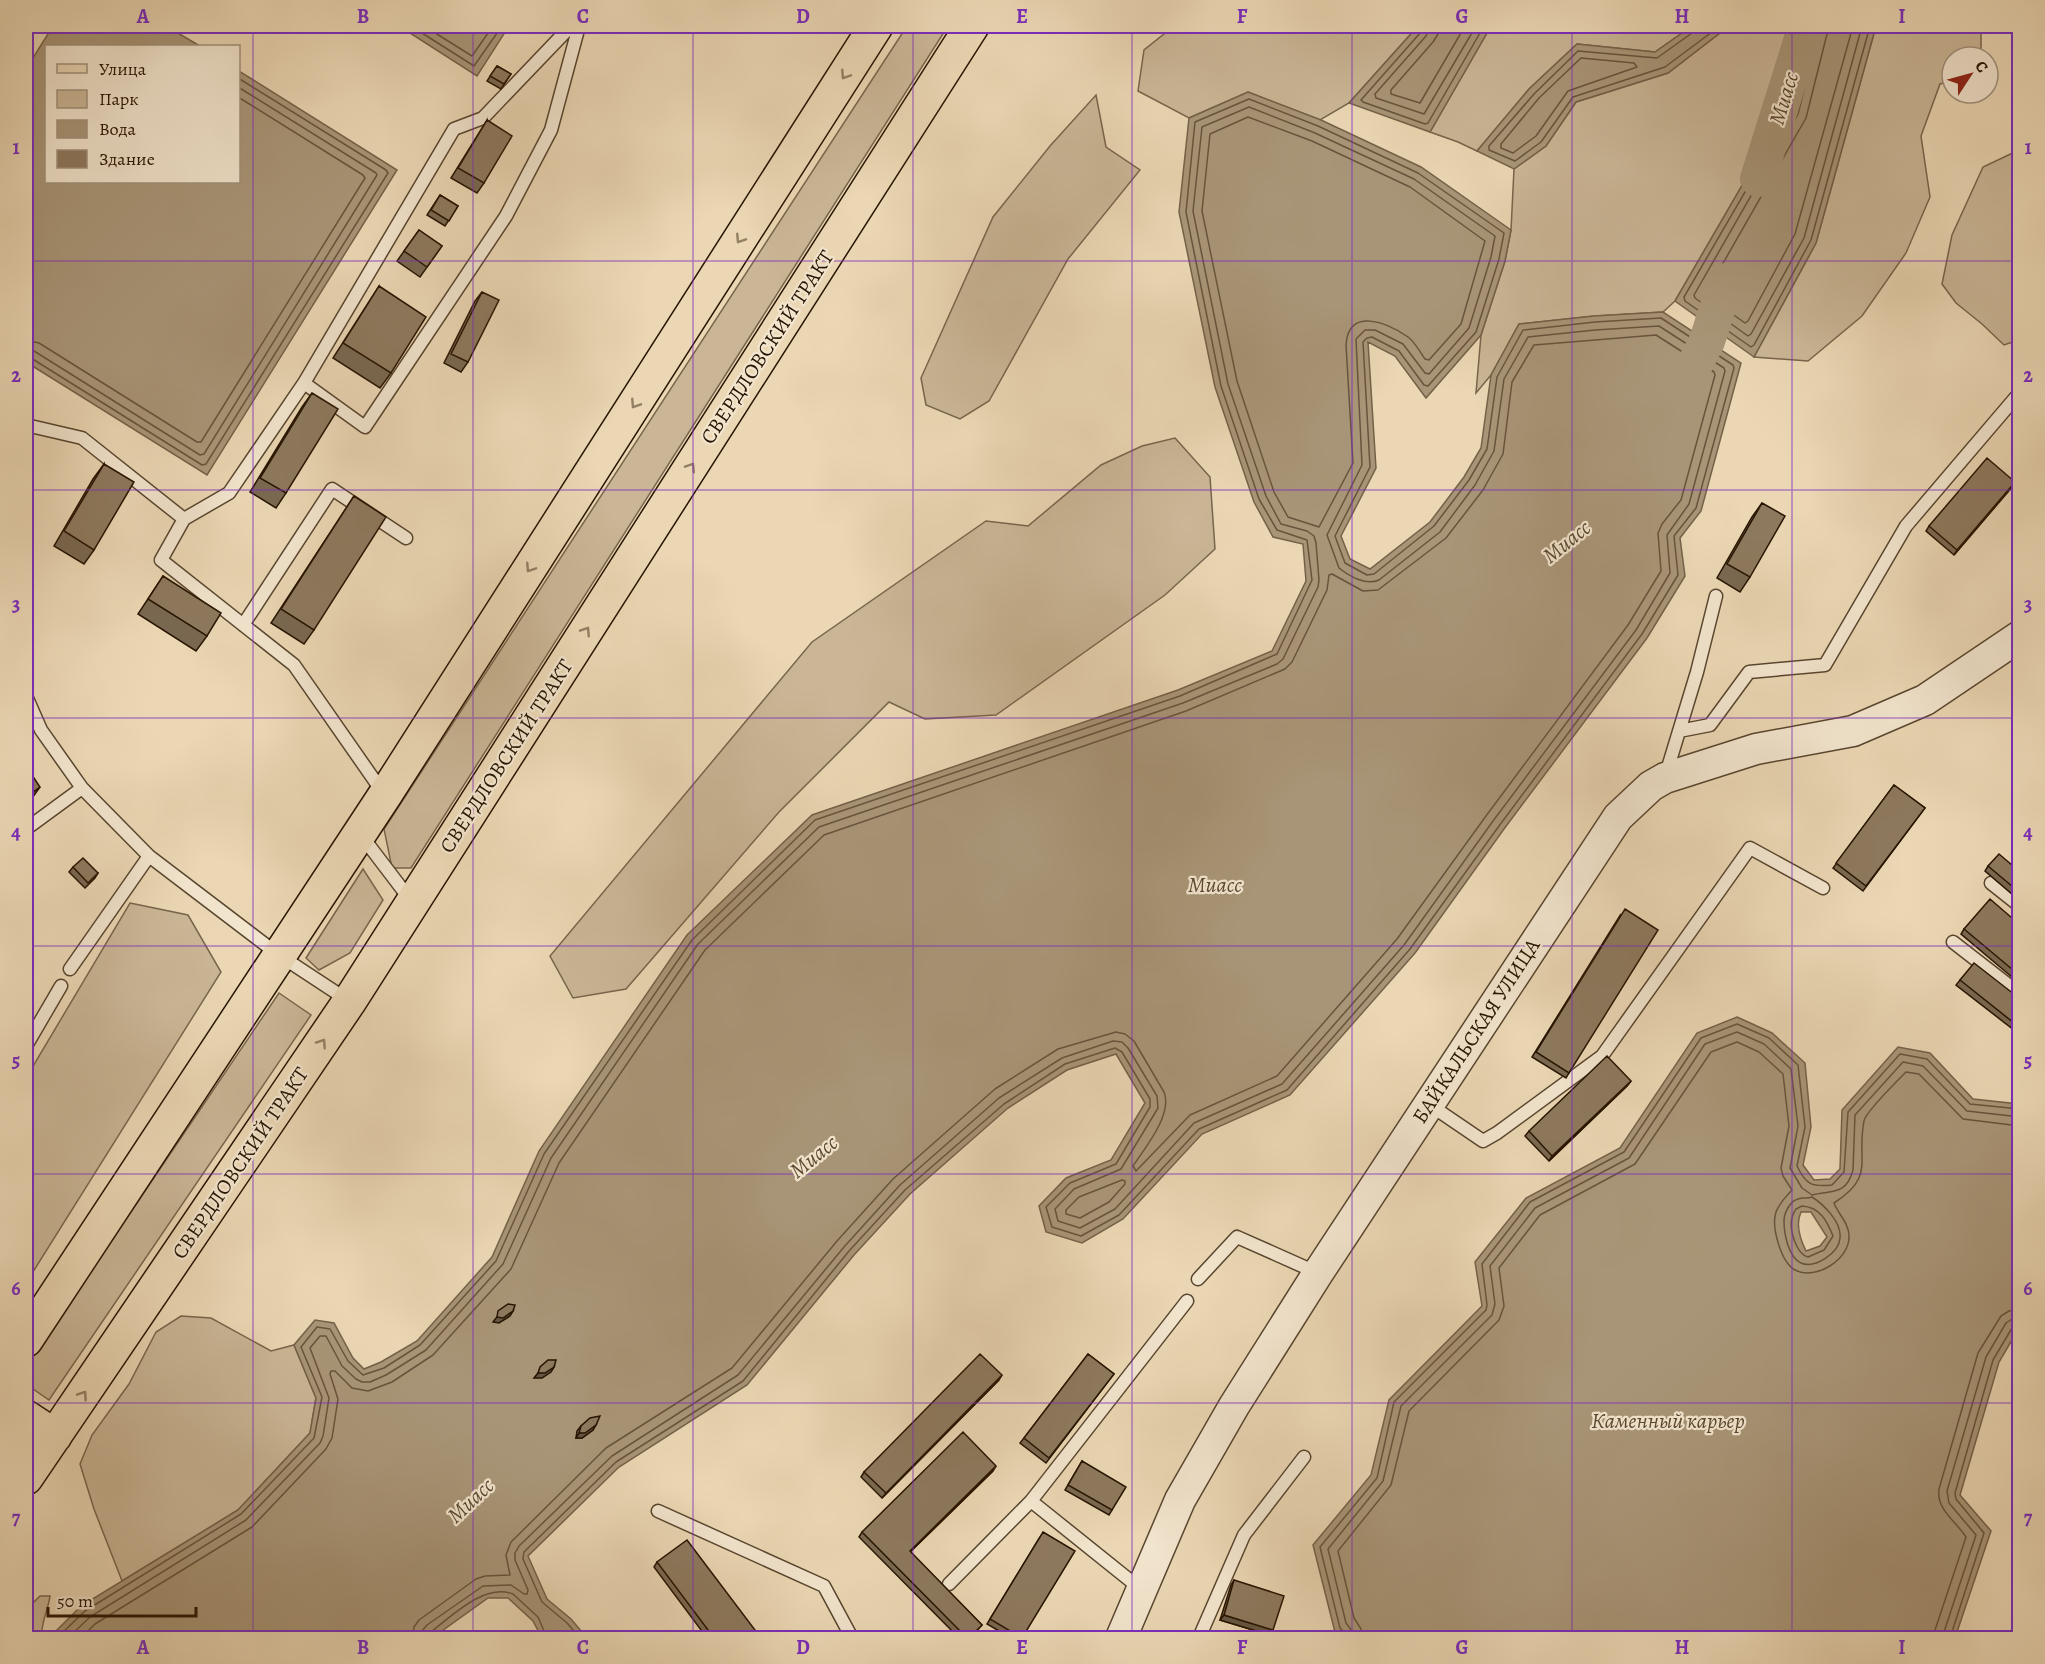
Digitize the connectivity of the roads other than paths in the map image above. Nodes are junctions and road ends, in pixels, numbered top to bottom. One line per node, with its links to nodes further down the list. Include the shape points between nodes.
1 (571, 26): 5 (lane, via 483,118 454,129)
2 (579, 26): 5 (lane, via 551,130 506,216 365,427)
3 (876, 26): 19 (main road, one-way to 19)
4 (972, 26): 25 (main road, СВЕРДЛОВСКИЙ ТРАКТ, one-way to 4)
5 (304, 383): 8 (lane, via 230,493)
6 (2016, 397): 16 (lane, via 1906,526 1825,666 1749,672 1710,725)
7 (26, 425): 8 (lane, via 82,438)
8 (184, 519): 11 (lane, via 161,560)
9 (406, 538): 11 (lane, via 332,489)
10 (1716, 596): 16 (lane)
11 (243, 625): 19 (lane, via 294,665)
12 (2019, 636): 17 (street, БАЙКАЛЬСКАЯ УЛИЦА, via 1925,700 1853,731 1756,749)
13 (26, 696): 15 (lane)
14 (26, 718): 15 (lane)
15 (41, 730): 18 (lane)
16 (1679, 731): 17 (lane)
17 (1665, 778): 34 (street, БАЙКАЛЬСКАЯ УЛИЦА, via 1618,817)
18 (82, 788): 20 (lane); 22 (lane)
19 (385, 795): 21 (main road)
20 (26, 829)
21 (359, 833): 25 (lane); 28 (main road)
22 (149, 856): 28 (lane); 29 (lane)
23 (1991, 883): 26 (lane)
24 (1823, 888): 34 (lane, via 1750,848 1602,1056 1483,1141)
25 (412, 903): 32 (main road, СВЕРДЛОВСКИЙ ТРАКТ)
26 (2019, 906)
27 (1953, 942): 31 (lane)
28 (279, 956): 32 (lane); 38 (main road)
29 (70, 969)
30 (61, 986): 33 (lane)
31 (2019, 994)
32 (350, 1002): 40 (main road, СВЕРДЛОВСКИЙ ТРАКТ, one-way to 32)
33 (26, 1046)
34 (1430, 1105): 35 (street, БАЙКАЛЬСКАЯ УЛИЦА)
35 (1318, 1273): 36 (lane, via 1237,1237); 46 (street, БАЙКАЛЬСКАЯ УЛИЦА, via 1180,1500)
36 (1198, 1279)
37 (1187, 1300): 43 (lane)
38 (26, 1340)
39 (26, 1417): 40 (main road)
40 (55, 1436): 42 (main road, СВЕРДЛОВСКИЙ ТРАКТ)
41 (1304, 1457): 49 (lane, via 1244,1535)
42 (26, 1478)
43 (1031, 1501): 45 (lane); 46 (lane)
44 (657, 1511): 47 (lane, via 824,1586)
45 (949, 1584)
46 (1142, 1590): 48 (street, БАЙКАЛЬСКАЯ УЛИЦА)
47 (852, 1638)
48 (1121, 1638)
49 (1199, 1638)

